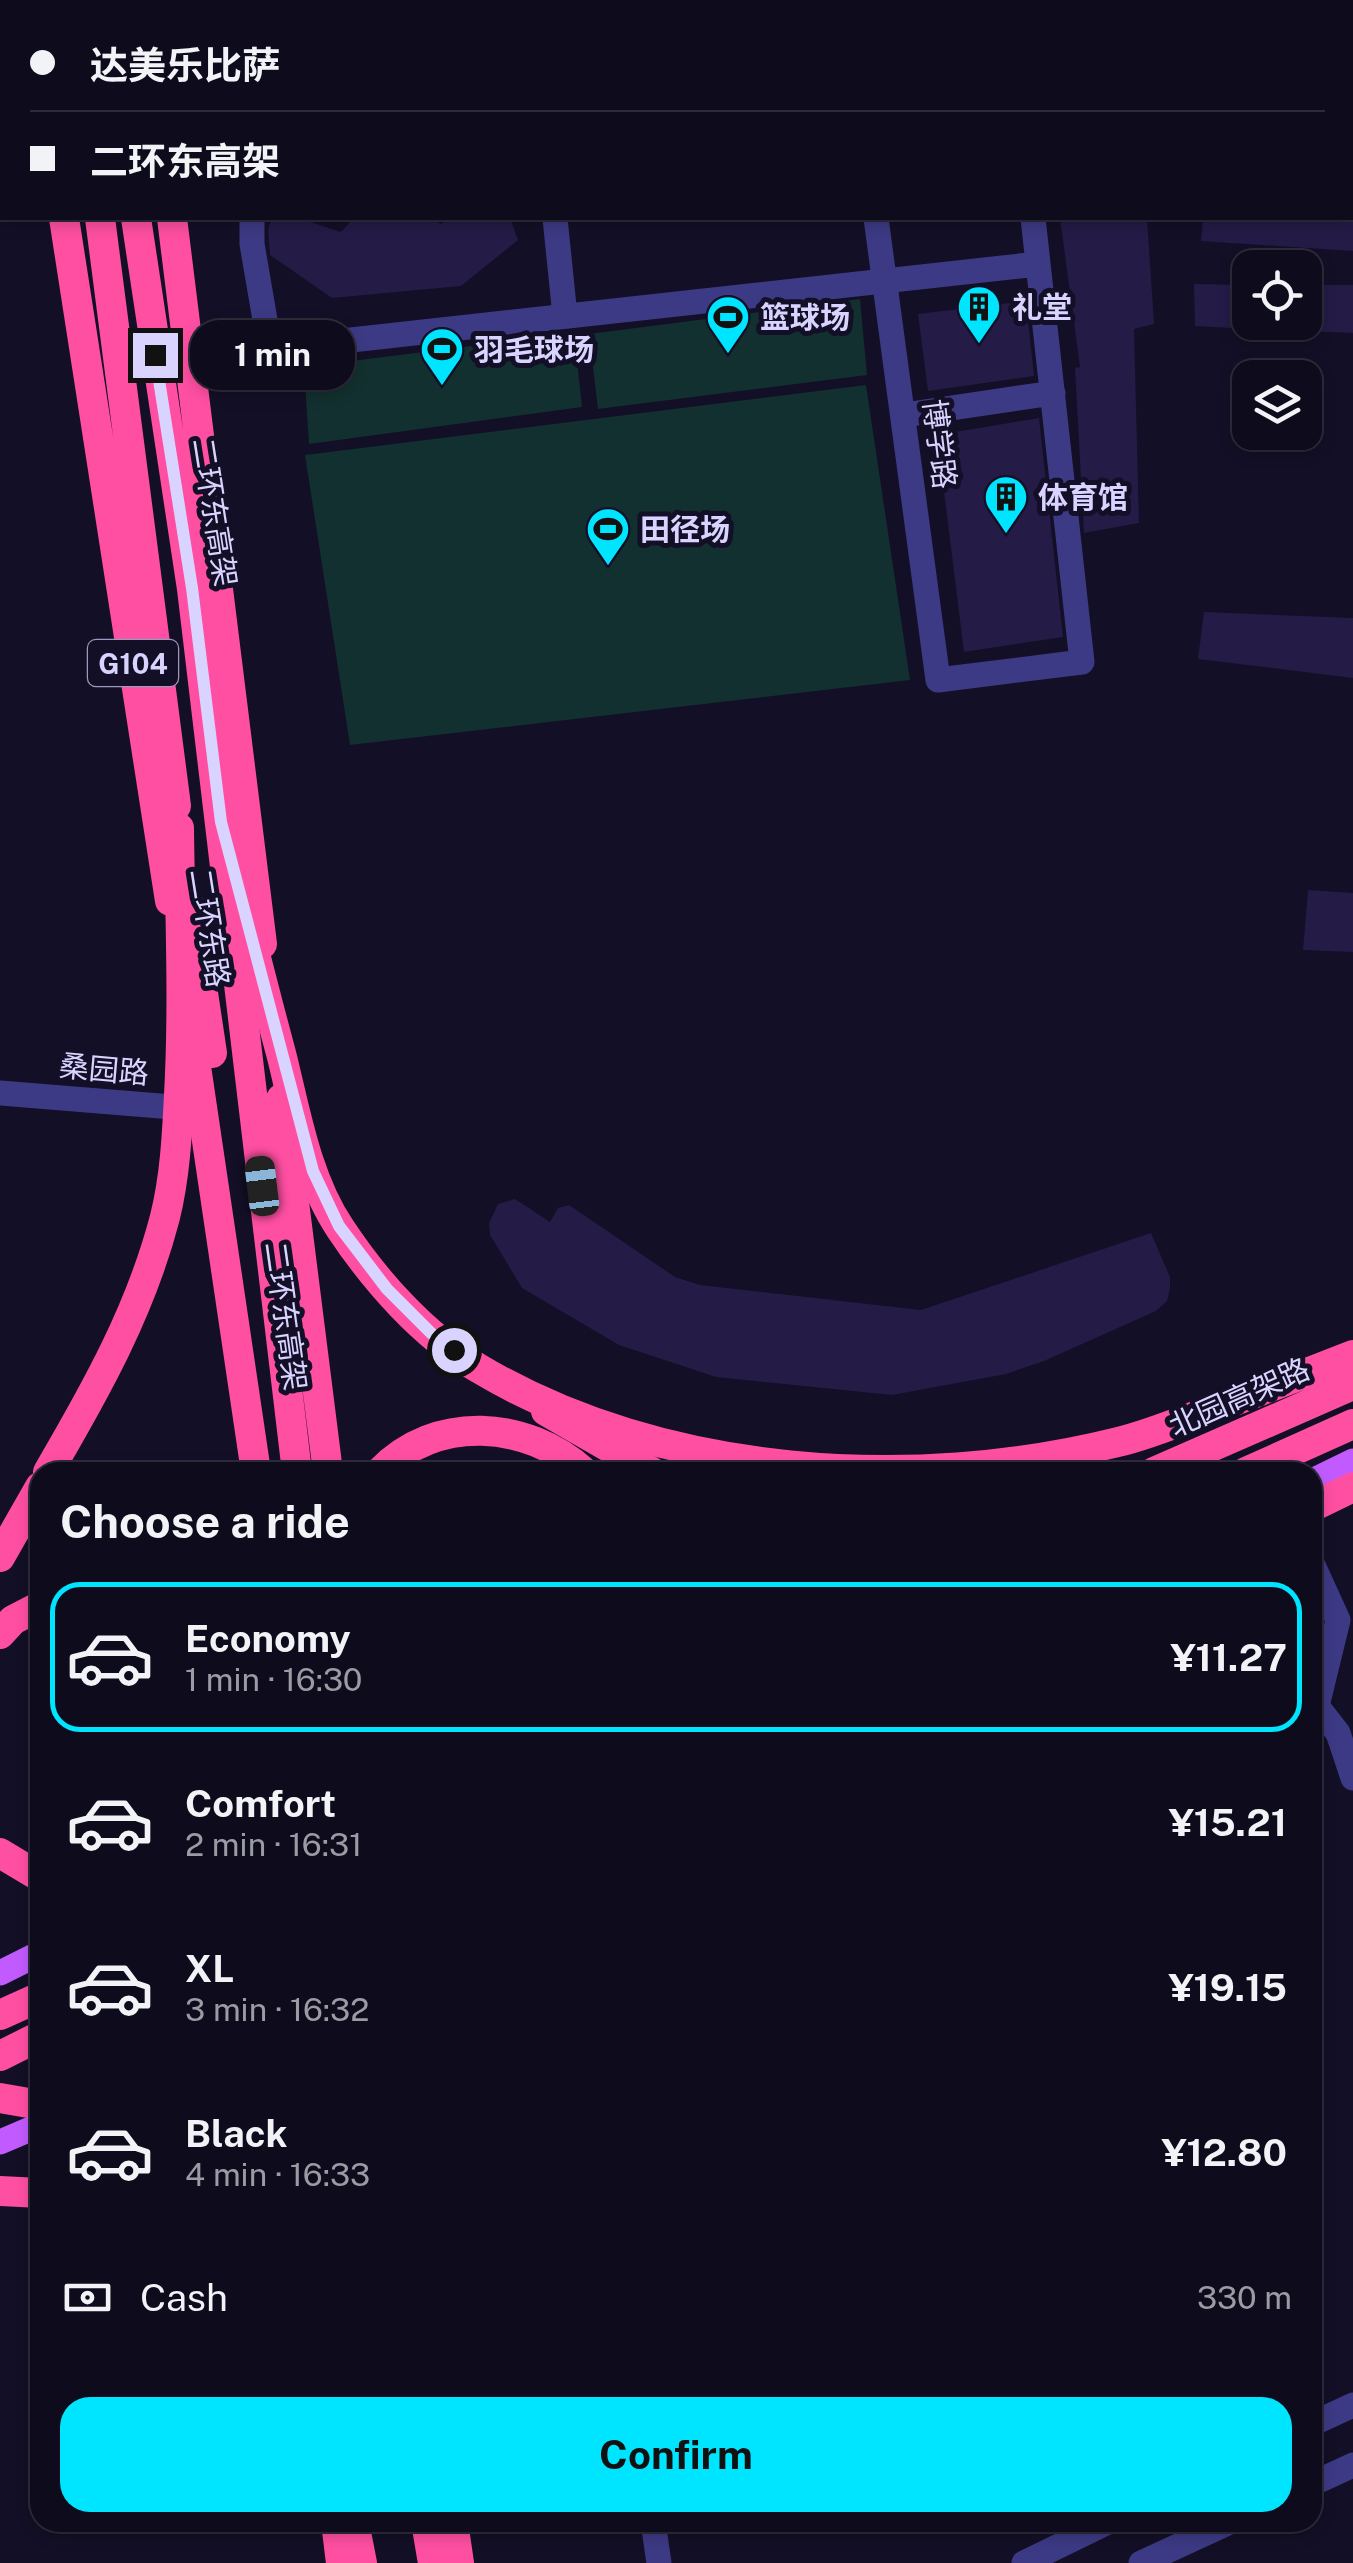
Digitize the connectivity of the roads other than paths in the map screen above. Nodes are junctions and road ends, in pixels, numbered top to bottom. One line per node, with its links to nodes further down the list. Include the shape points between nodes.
1 (64, 220): 17 (highway, 二环东路 / G104)
2 (100, 220): 15 (highway, 二环东高架)
3 (136, 220): 14 (highway, 二环东高架)
4 (172, 220): 27 (highway, 二环东路)
5 (252, 220): 11 (street, via 270,349)
6 (555, 220): 11 (street)
7 (876, 220): 10 (street, 博学路)
8 (1033, 220): 9 (street)
9 (1038, 264): 10 (street); 12 (street)
10 (886, 281): 11 (street); 13 (street, 博学路)
11 (565, 316)
12 (1053, 392): 13 (street); 13 (street, 博学路, via 1082,662 938,680)
13 (904, 415)
14 (221, 822): 20 (highway, bridge, via 313,1171 339,1226 387,1289); 26 (highway, 二环东高架, bridge)
15 (179, 828): 23 (highway, bridge, via 182,1042 166,1213 128,1326); 25 (highway, 二环东高架, bridge)
16 (0, 1092): 17 (street, 桑园路)
17 (202, 1109): 24 (highway, 二环东路 / G104)
18 (1353, 1356): 32 (highway, bridge, via 1121,1442)
19 (1353, 1363): 33 (main road)
20 (476, 1367): 30 (highway, bridge); 31 (highway, bridge, via 596,1422)
21 (1353, 1385): 34 (highway, 北园高架路)
22 (1353, 1424): 35 (highway)
23 (54, 1462)
24 (255, 1462)
25 (269, 1462)
26 (296, 1462)
27 (327, 1462)
28 (393, 1462): 29 (highway, via 418,1443 491,1430 528,1438)
29 (572, 1462)
30 (635, 1462)
31 (763, 1462)
32 (994, 1462)
33 (1170, 1462)
34 (1175, 1462)
35 (1268, 1462)
36 (1353, 1462): 37 (main road)
37 (1322, 1477)
38 (1353, 1487): 39 (highway)
39 (1322, 1502)
40 (30, 1504): 41 (highway)
41 (0, 1557)
42 (1322, 1585): 45 (street, via 1338,1620)
43 (30, 1611): 44 (highway)
44 (0, 1634)
45 (1322, 1689)
46 (1322, 1712): 47 (street, via 1338,1734)
47 (1353, 1778)
48 (0, 1853): 49 (highway)
49 (30, 1871)
50 (30, 1958): 51 (main road)
51 (0, 1973)
52 (30, 2002): 53 (highway)
53 (0, 2015)
54 (30, 2041): 55 (highway)
55 (0, 2056)
56 (30, 2061): 57 (highway)
57 (0, 2072)
58 (0, 2098): 59 (highway)
59 (30, 2103)
60 (30, 2129): 61 (main road)
61 (0, 2142)
62 (0, 2192): 63 (highway)
63 (30, 2194)
64 (1353, 2405): 65 (street)
65 (1322, 2419)
66 (1353, 2465): 67 (street)
67 (1322, 2479)
68 (337, 2532): 77 (highway)
69 (356, 2532): 78 (highway)
70 (376, 2532): 79 (highway)
71 (428, 2532): 80 (highway)
72 (450, 2532): 81 (highway)
73 (452, 2532): 82 (highway)
74 (654, 2532): 83 (street)
75 (1088, 2532): 84 (street)
76 (1208, 2532): 85 (street)
77 (341, 2563)
78 (362, 2563)
79 (380, 2563)
80 (433, 2563)
81 (451, 2563)
82 (459, 2563)
83 (659, 2563)
84 (1024, 2563)
85 (1141, 2563)

